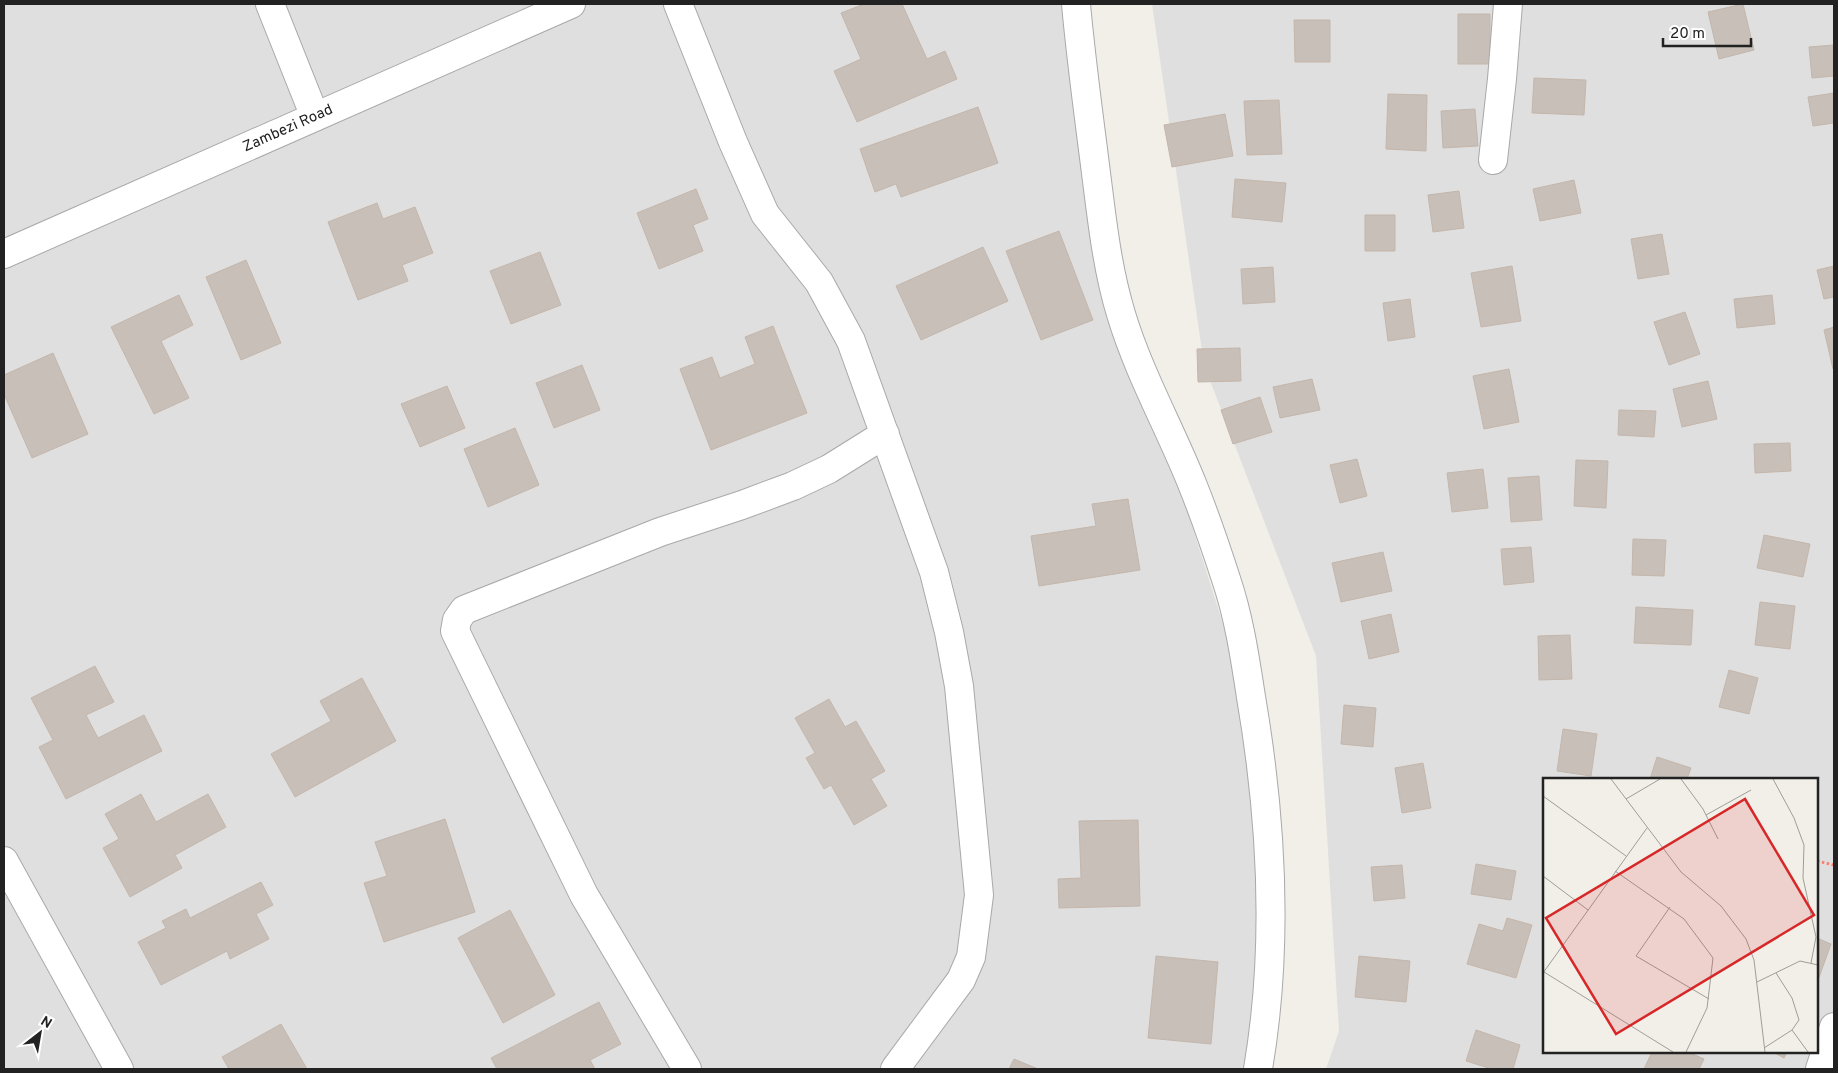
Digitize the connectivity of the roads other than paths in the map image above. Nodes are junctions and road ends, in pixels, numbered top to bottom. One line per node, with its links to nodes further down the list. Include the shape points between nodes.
1 (270, 4): 6 (street)
2 (571, 4): 6 (street, Zambezi Road)
3 (678, 4): 9 (street, via 764,214 819,282 836,312 851,341)
4 (1076, 4): 15 (street, via 1104,238 1121,315 1145,382 1193,486 1228,583 1249,682 1266,808 1270,886 1271,964)
5 (1508, 4): 7 (street)
6 (315, 117): 8 (street, Zambezi Road)
7 (1493, 160)
8 (4, 254)
9 (886, 434): 13 (street, via 829,469 793,486 660,532 464,610 457,620 456,631 584,895); 14 (street, via 934,572 952,650 959,686 979,895 971,957 961,980)
10 (4, 862): 12 (street)
11 (1834, 1027): 16 (street)
12 (119, 1069)
13 (687, 1069)
14 (895, 1069)
15 (1258, 1069)
16 (1820, 1069)

